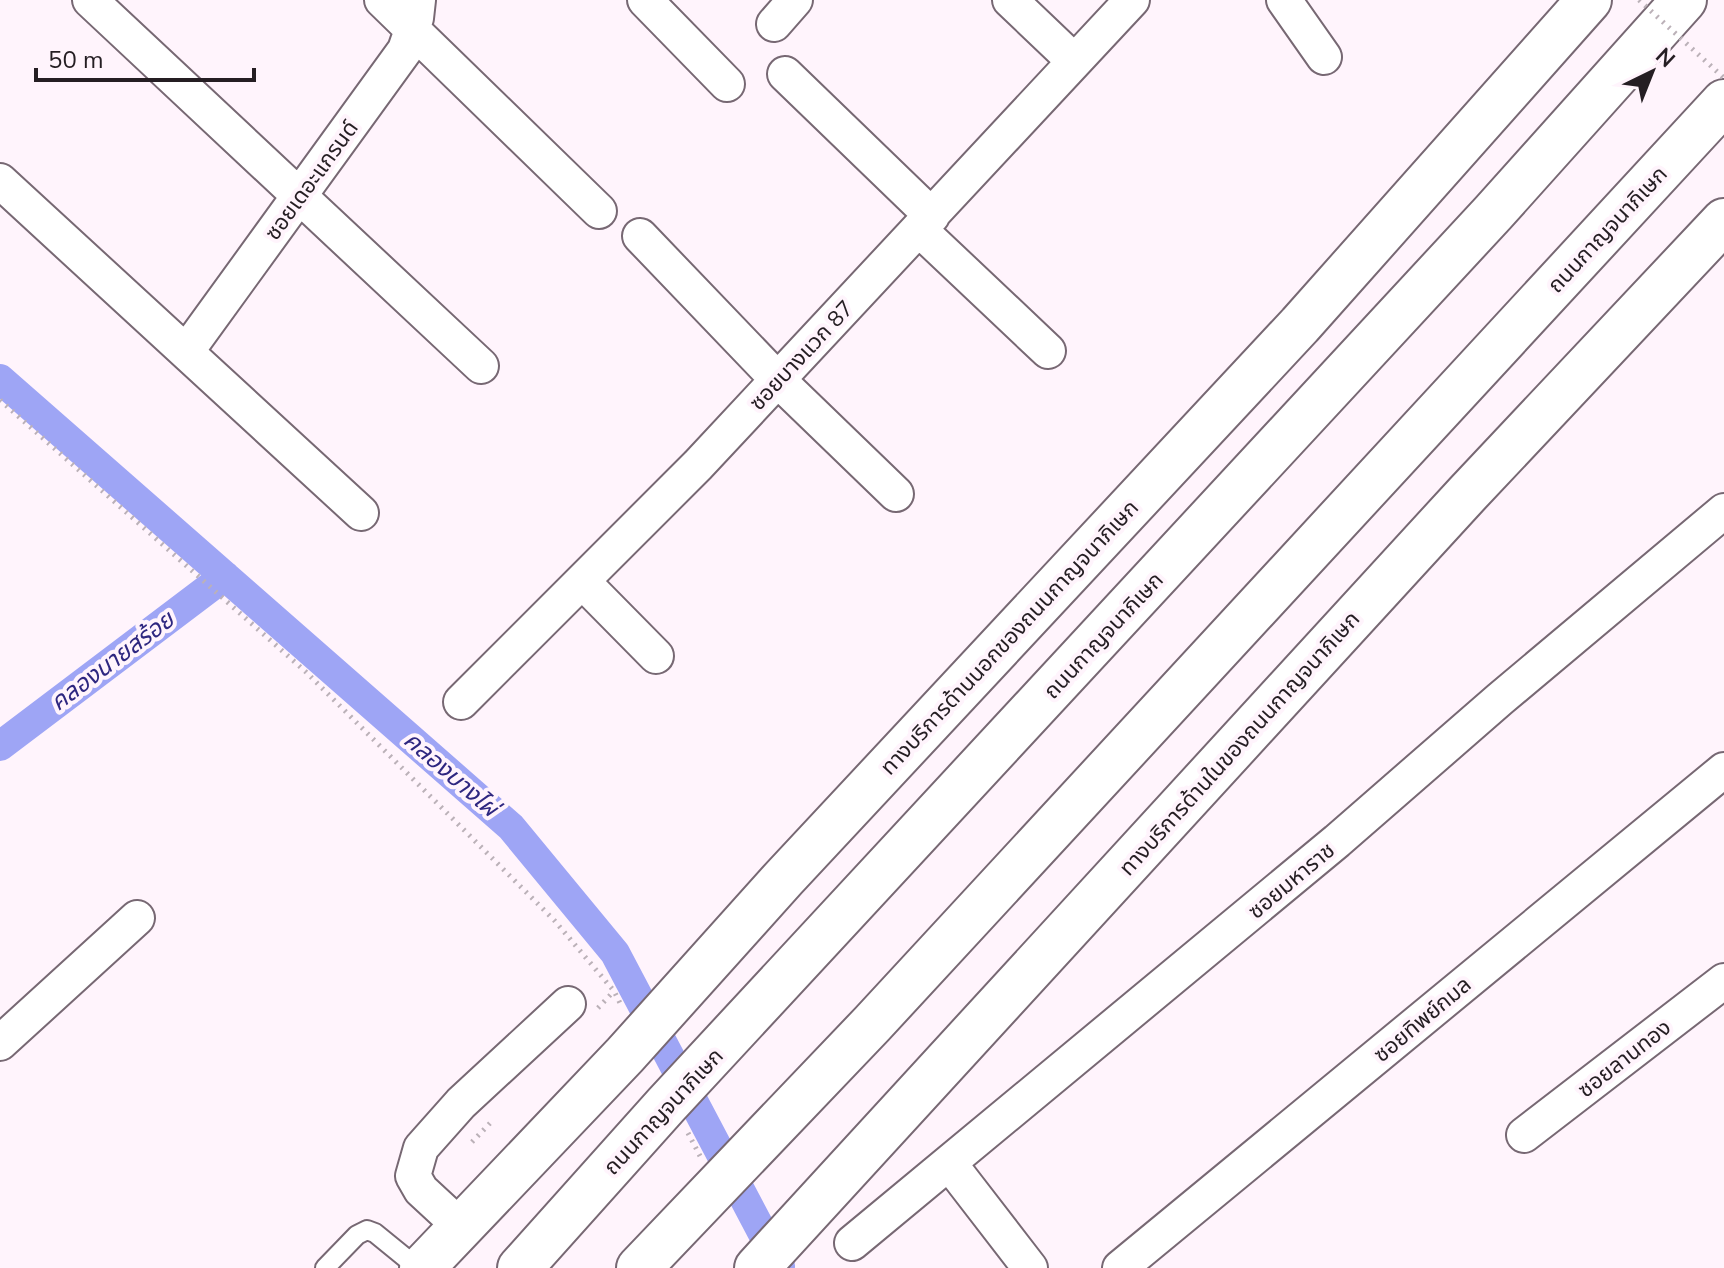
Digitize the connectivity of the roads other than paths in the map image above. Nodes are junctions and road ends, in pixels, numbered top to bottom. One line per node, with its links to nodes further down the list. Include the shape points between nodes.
1 (90, 0): 16 (street)
2 (382, 0): 9 (street)
3 (645, 0): 13 (street)
4 (1010, 0): 11 (street)
5 (1132, 0): 11 (street, ซอยบางแวก 87)
6 (1284, 0): 10 (street)
7 (1589, 0): 38 (main road, ทางบริการด้านนอกของถนนกาญจนาภิเษก, via 1300,325)
8 (1684, 0): 40 (main road, ถนนกาญจนาภิเษก)
9 (415, 15): 16 (street, ซอยเดอะแกรนด์, via 405,50); 17 (street)
10 (1324, 57)
11 (1074, 61): 19 (street, ซอยบางแวก 87)
12 (785, 74): 19 (street)
13 (727, 84)
14 (1724, 102): 43 (main road, ถนนกาญจนาภิเษก, via 872,1024)
15 (0, 181): 22 (street)
16 (299, 196): 22 (street, ซอยเดอะแกรนด์); 23 (street)
17 (599, 211)
18 (1724, 221): 44 (main road, ทางบริการด้านในของถนนกาญจนาภิเษก)
19 (926, 223): 21 (street); 24 (street, ซอยบางแวก 87)
20 (640, 236): 24 (street)
21 (1048, 351)
22 (186, 352): 27 (street)
23 (481, 366)
24 (778, 380): 25 (street); 28 (street, ซอยบางแวก 87)
25 (896, 494)
26 (1724, 511): 37 (street, ซอยมหาราช)
27 (361, 513)
28 (582, 581): 29 (street); 30 (street, ซอยบางแวก 87)
29 (656, 656)
30 (461, 702)
31 (1724, 770): 46 (street, ซอยทิพย์กมล)
32 (137, 918): 35 (street)
33 (1724, 981): 36 (street, ซอยลานทอง)
34 (568, 1004): 38 (street, via 461,1103 421,1148 413,1176)
35 (0, 1043)
36 (1524, 1135)
37 (949, 1163): 39 (street, ซอยมหาราช); 45 (street)
38 (461, 1227): 42 (main road, ทางบริการด้านนอกของถนนกาญจนาภิเษก)
39 (852, 1243)
40 (527, 1260)
41 (325, 1268): 42 (lane, via 367,1230)
42 (420, 1268)
43 (639, 1268)
44 (757, 1268)
45 (1030, 1268)
46 (1120, 1268)

